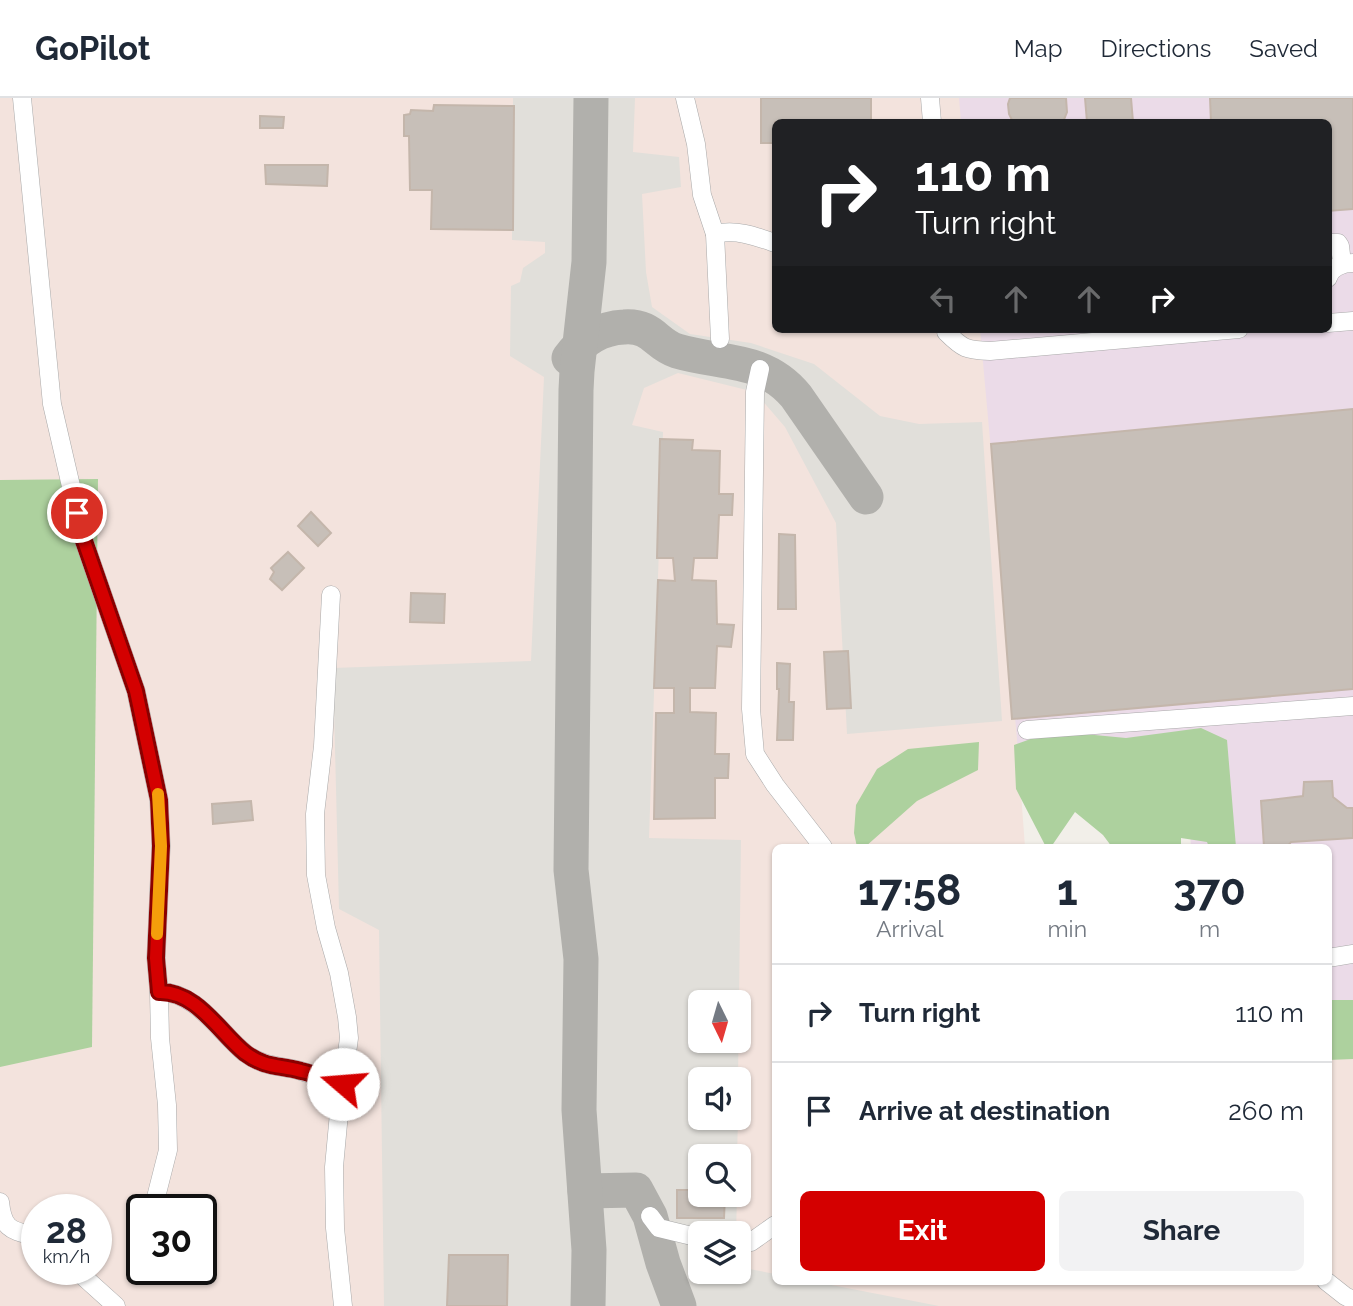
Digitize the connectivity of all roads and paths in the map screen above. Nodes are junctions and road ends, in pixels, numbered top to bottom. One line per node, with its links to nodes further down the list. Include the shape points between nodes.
1 (22, 98): 23 (street, via 52,404 83,538 136,691 159,800)
2 (685, 98): 5 (street, via 702,195)
3 (930, 98): 4 (street)
4 (932, 119)
5 (715, 234): 6 (street, via 729,231); 15 (street)
6 (772, 242)
7 (1332, 243): 8 (street, via 1338,243)
8 (1348, 263): 9 (street)
9 (1332, 271)
10 (1353, 321): 11 (street)
11 (1332, 323)
12 (949, 333): 14 (street, via 960,346 990,351)
13 (1141, 333): 14 (street)
14 (1081, 336)
15 (720, 339)
16 (760, 369): 20 (street, via 755,392 752,556 755,754)
17 (331, 595): 24 (street, via 315,814 316,875 347,1017)
18 (1353, 706): 19 (street)
19 (1027, 730)
20 (820, 844)
21 (1353, 954): 22 (street)
22 (1332, 957)
23 (159, 992): 24 (street, via 195,1005 247,1054 270,1066); 25 (street, via 167,1150)
24 (343, 1084): 36 (street, via 334,1167)
25 (157, 1194)
26 (0, 1202): 29 (street, via 1,1218)
27 (650, 1216): 30 (street, via 659,1228)
28 (772, 1227): 31 (street)
29 (21, 1232)
30 (688, 1235)
31 (751, 1242)
32 (93, 1285): 35 (street)
33 (1331, 1285): 34 (street)
34 (1353, 1300)
35 (116, 1306)
36 (343, 1306)

